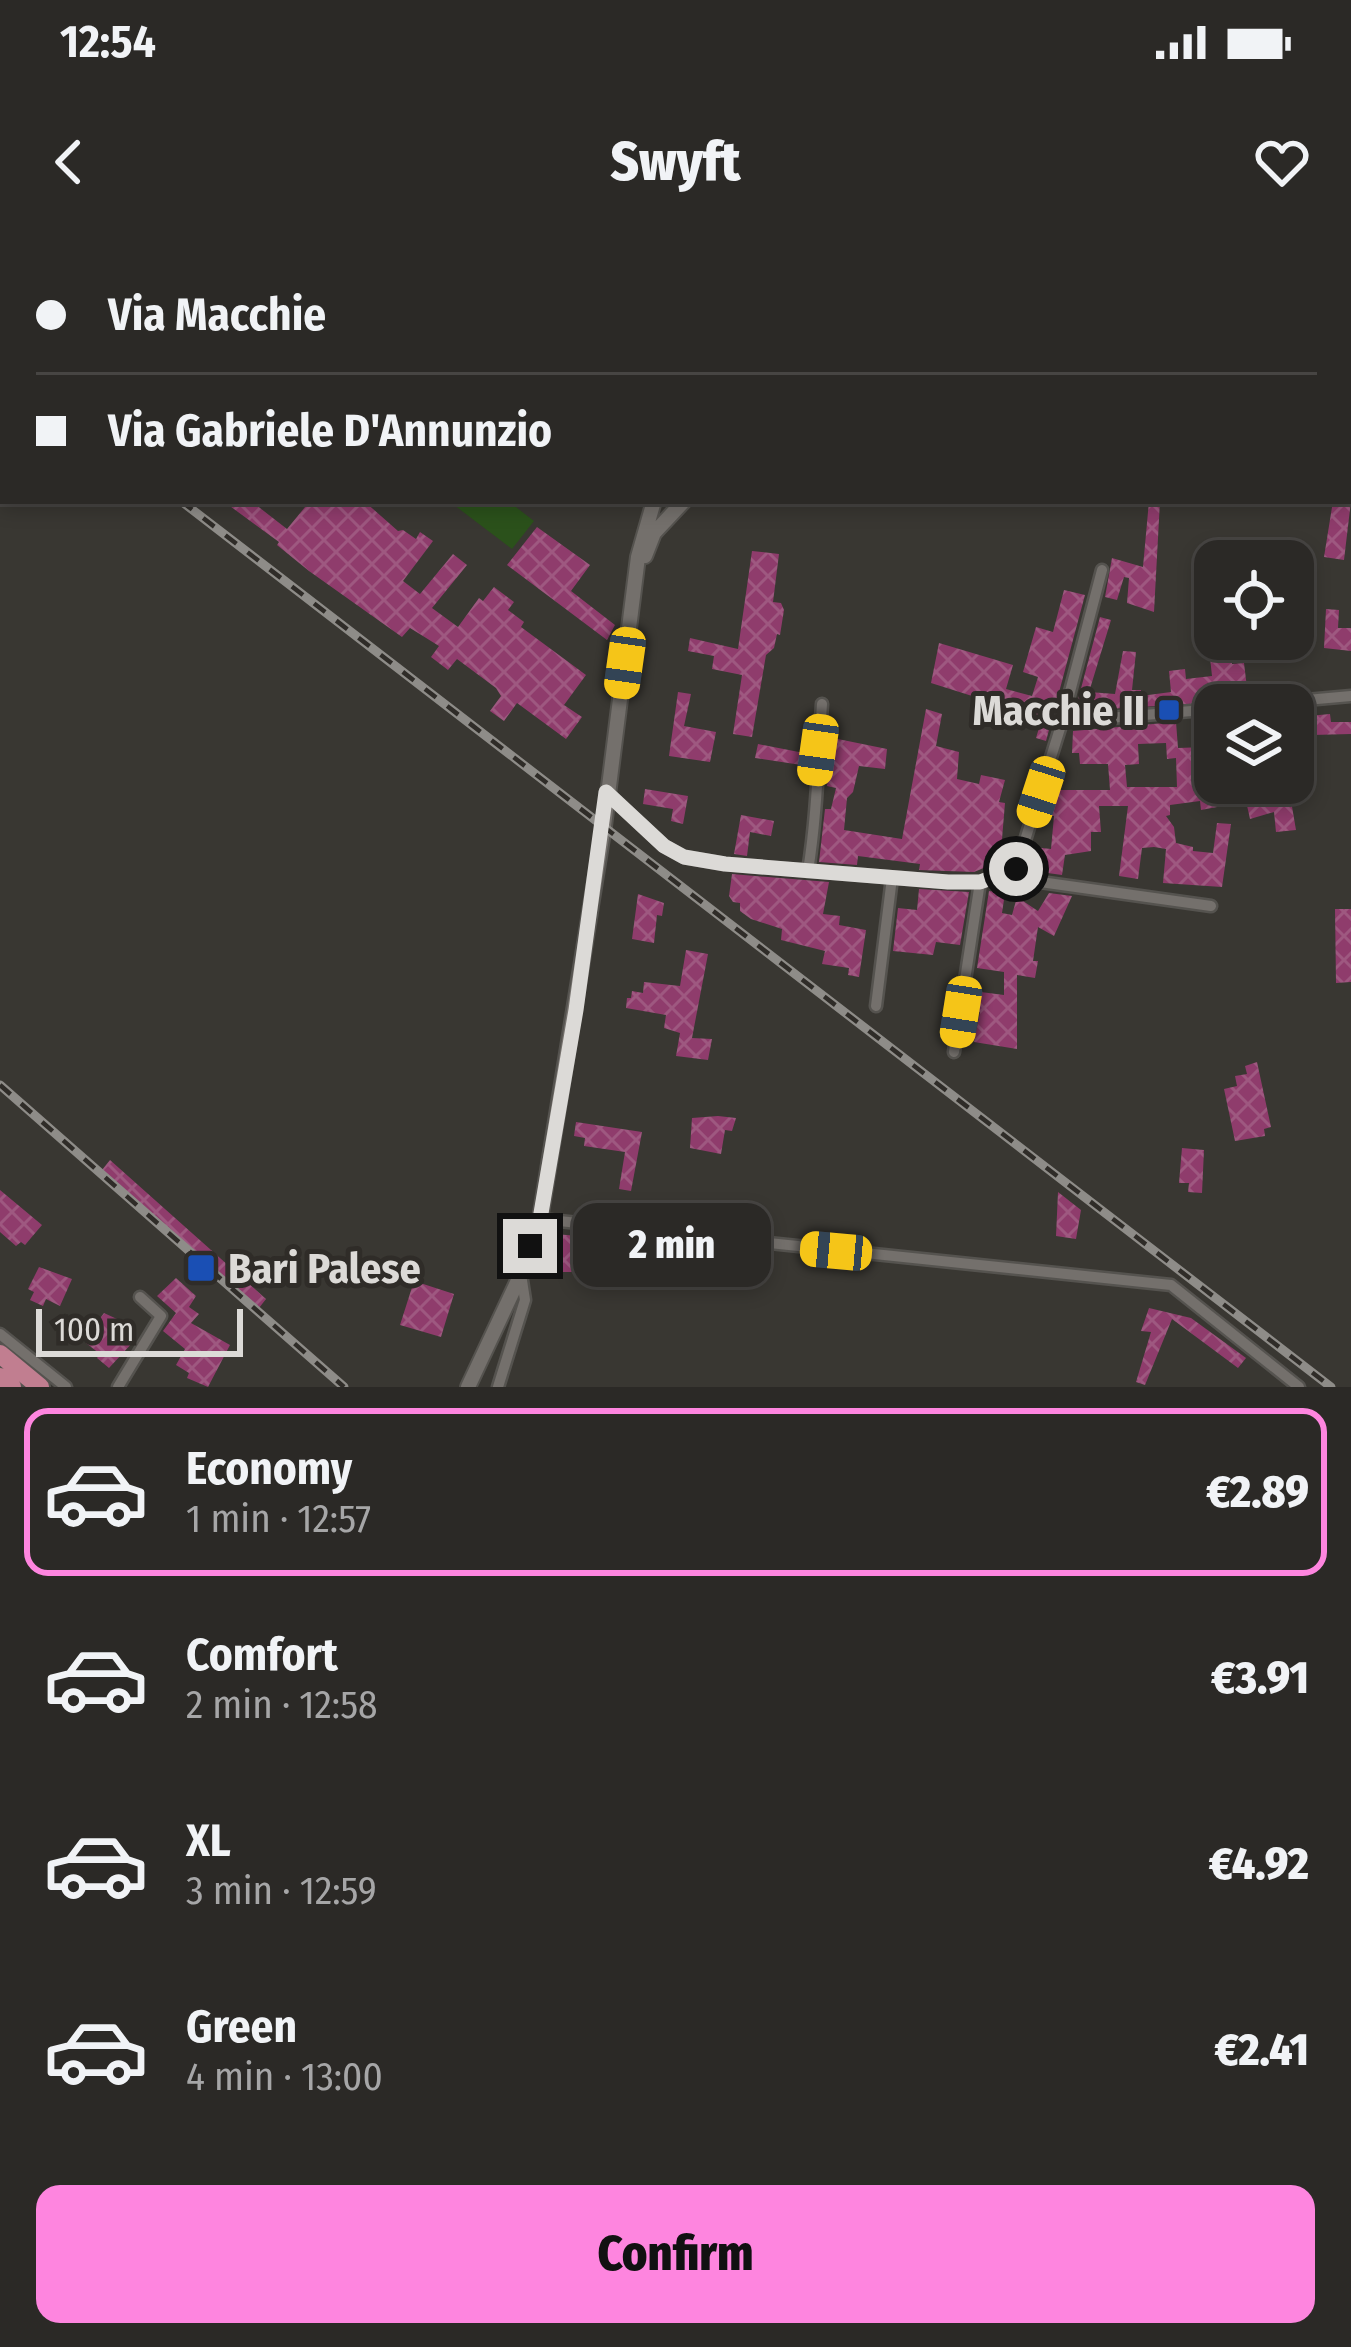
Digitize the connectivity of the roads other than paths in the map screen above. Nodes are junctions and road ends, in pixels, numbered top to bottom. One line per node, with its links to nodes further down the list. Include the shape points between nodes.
1 (653, 504): 4 (street)
2 (682, 504): 4 (street, via 654,533)
3 (1102, 570): 9 (street)
4 (637, 578): 10 (street)
5 (1351, 697): 6 (street)
6 (1314, 700)
7 (822, 704): 11 (street)
8 (1194, 711): 9 (street)
9 (1062, 722): 12 (street, via 1016,869)
10 (606, 792): 11 (street, via 684,857); 18 (street)
11 (808, 871): 13 (street)
12 (1006, 873): 14 (street); 15 (street)
13 (892, 878): 14 (street); 16 (street)
14 (980, 882): 17 (street)
15 (1211, 906)
16 (876, 1006)
17 (954, 1052)
18 (540, 1219): 19 (street); 30 (street, via 1171,1285)
19 (520, 1274): 28 (street); 29 (street, via 525,1300)
20 (140, 1297): 27 (street, via 161,1316)
21 (0, 1334): 26 (street)
22 (0, 1354): 25 (highway)
23 (0, 1377): 24 (highway)
24 (12, 1387)
25 (40, 1387)
26 (66, 1387)
27 (118, 1387)
28 (468, 1387)
29 (497, 1387)
30 (1299, 1387)

